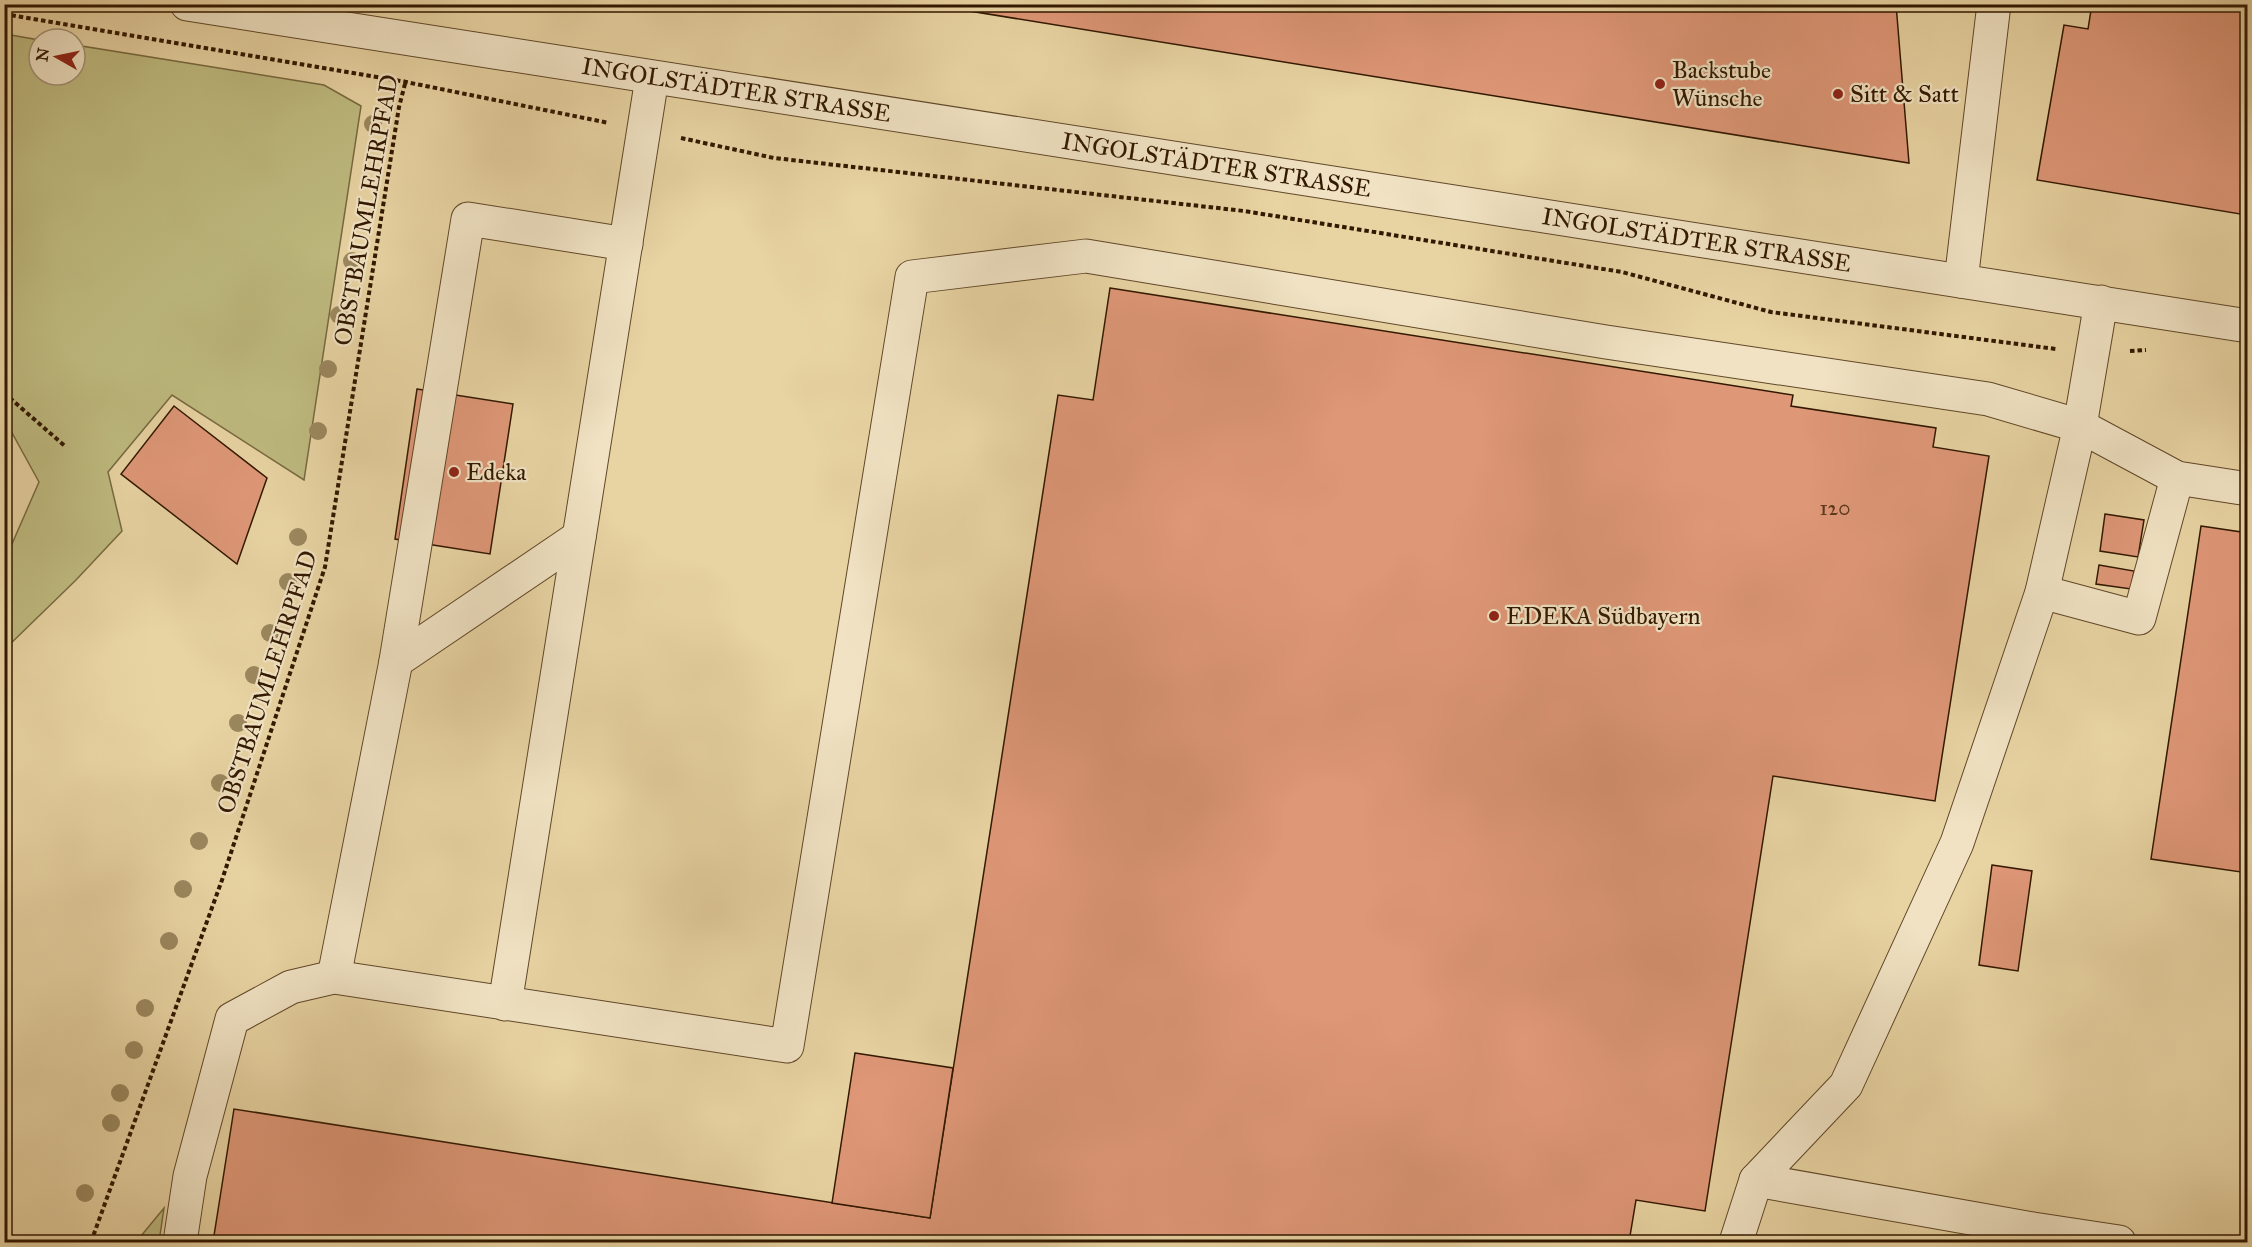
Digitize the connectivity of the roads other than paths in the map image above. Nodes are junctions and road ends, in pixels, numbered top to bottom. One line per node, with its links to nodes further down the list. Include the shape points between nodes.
1 (187, 4): 3 (street, INGOLSTÄDTER STRASSE)
2 (1994, 4): 5 (street)
3 (652, 78): 4 (street); 5 (street, INGOLSTÄDTER STRASSE)
4 (626, 244): 11 (street); 13 (street, via 468,219)
5 (1961, 281): 6 (street, INGOLSTÄDTER STRASSE)
6 (2101, 302): 7 (street, INGOLSTÄDTER STRASSE); 8 (street)
7 (2247, 326)
8 (2080, 426): 9 (street); 12 (street); 15 (street, via 1988,399 1606,342 1086,256 912,277 787,1046)
9 (2177, 478): 10 (street); 12 (street, via 2139,618)
10 (2247, 489)
11 (579, 537): 13 (street); 15 (street)
12 (2042, 592): 16 (street, via 1957,843 1846,1085)
13 (396, 661): 14 (street)
14 (334, 977): 15 (street); 17 (street, via 291,987 232,1019 190,1176)
15 (505, 1004)
16 (1756, 1180): 18 (street); 19 (street)
17 (180, 1242)
18 (1736, 1242)
19 (2120, 1242)

